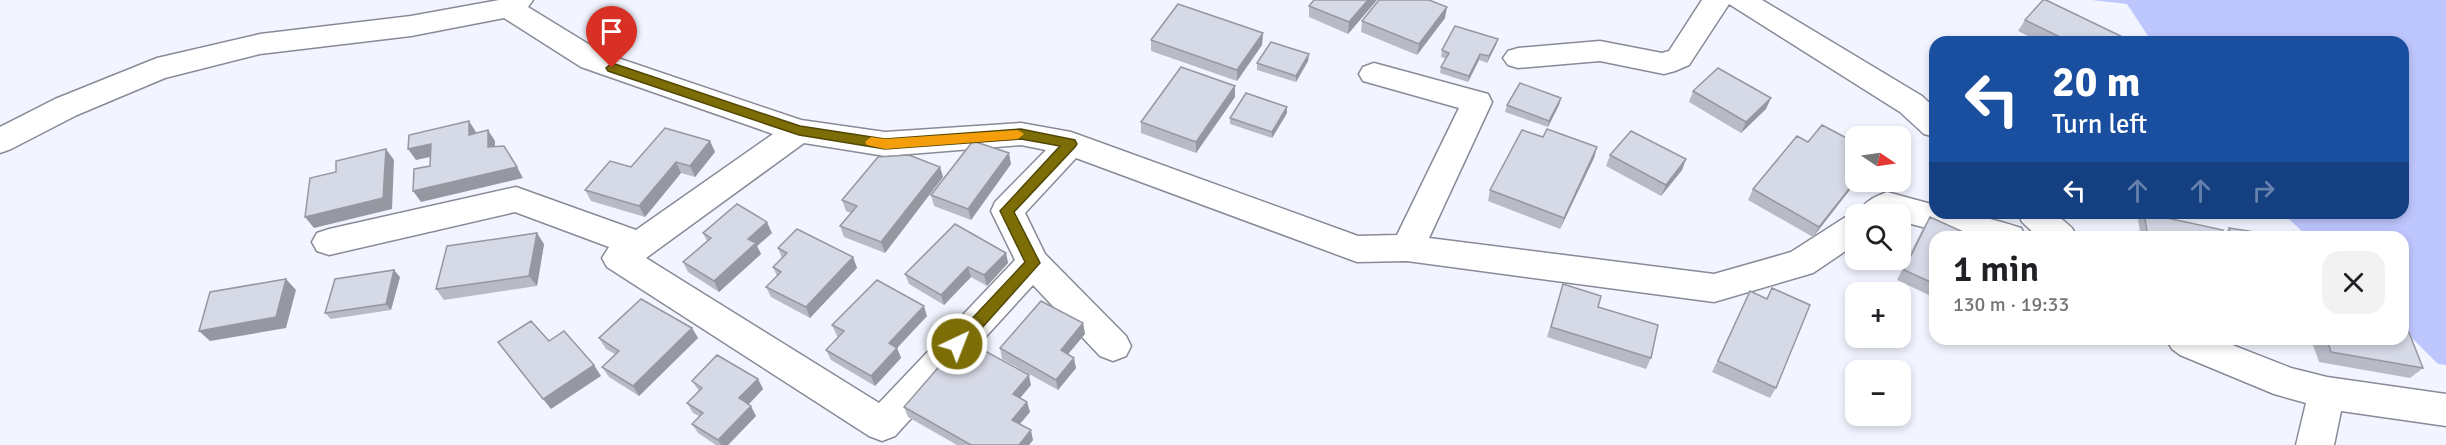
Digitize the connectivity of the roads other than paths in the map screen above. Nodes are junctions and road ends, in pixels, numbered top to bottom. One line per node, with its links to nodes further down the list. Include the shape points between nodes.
1 (1736, 0): 3 (street, via 1678,58 1664,64 1600,51); 5 (street, via 1911,104)
2 (513, 4): 6 (street, via 592,60); 7 (street, via 411,26 260,44 157,69 66,107)
3 (1518, 58)
4 (1374, 74): 16 (street, via 1477,102)
5 (1929, 120)
6 (799, 131): 8 (street, via 885,144 1021,134); 15 (street)
7 (0, 141)
8 (1071, 144): 16 (street, via 1357,249); 17 (street, via 1007,211)
9 (1911, 212): 10 (street)
10 (1929, 217)
11 (1938, 219): 12 (street)
12 (1985, 231)
13 (1845, 234): 16 (street, via 1801,263 1714,288)
14 (329, 242): 15 (street, via 516,199)
15 (640, 244): 17 (street, via 619,258 882,425)
16 (1407, 248)
17 (1033, 263): 19 (street)
18 (2193, 345): 20 (street, via 2287,383)
19 (1113, 346)
20 (2327, 393): 21 (street); 22 (street)
21 (2446, 410)
22 (2314, 445)

